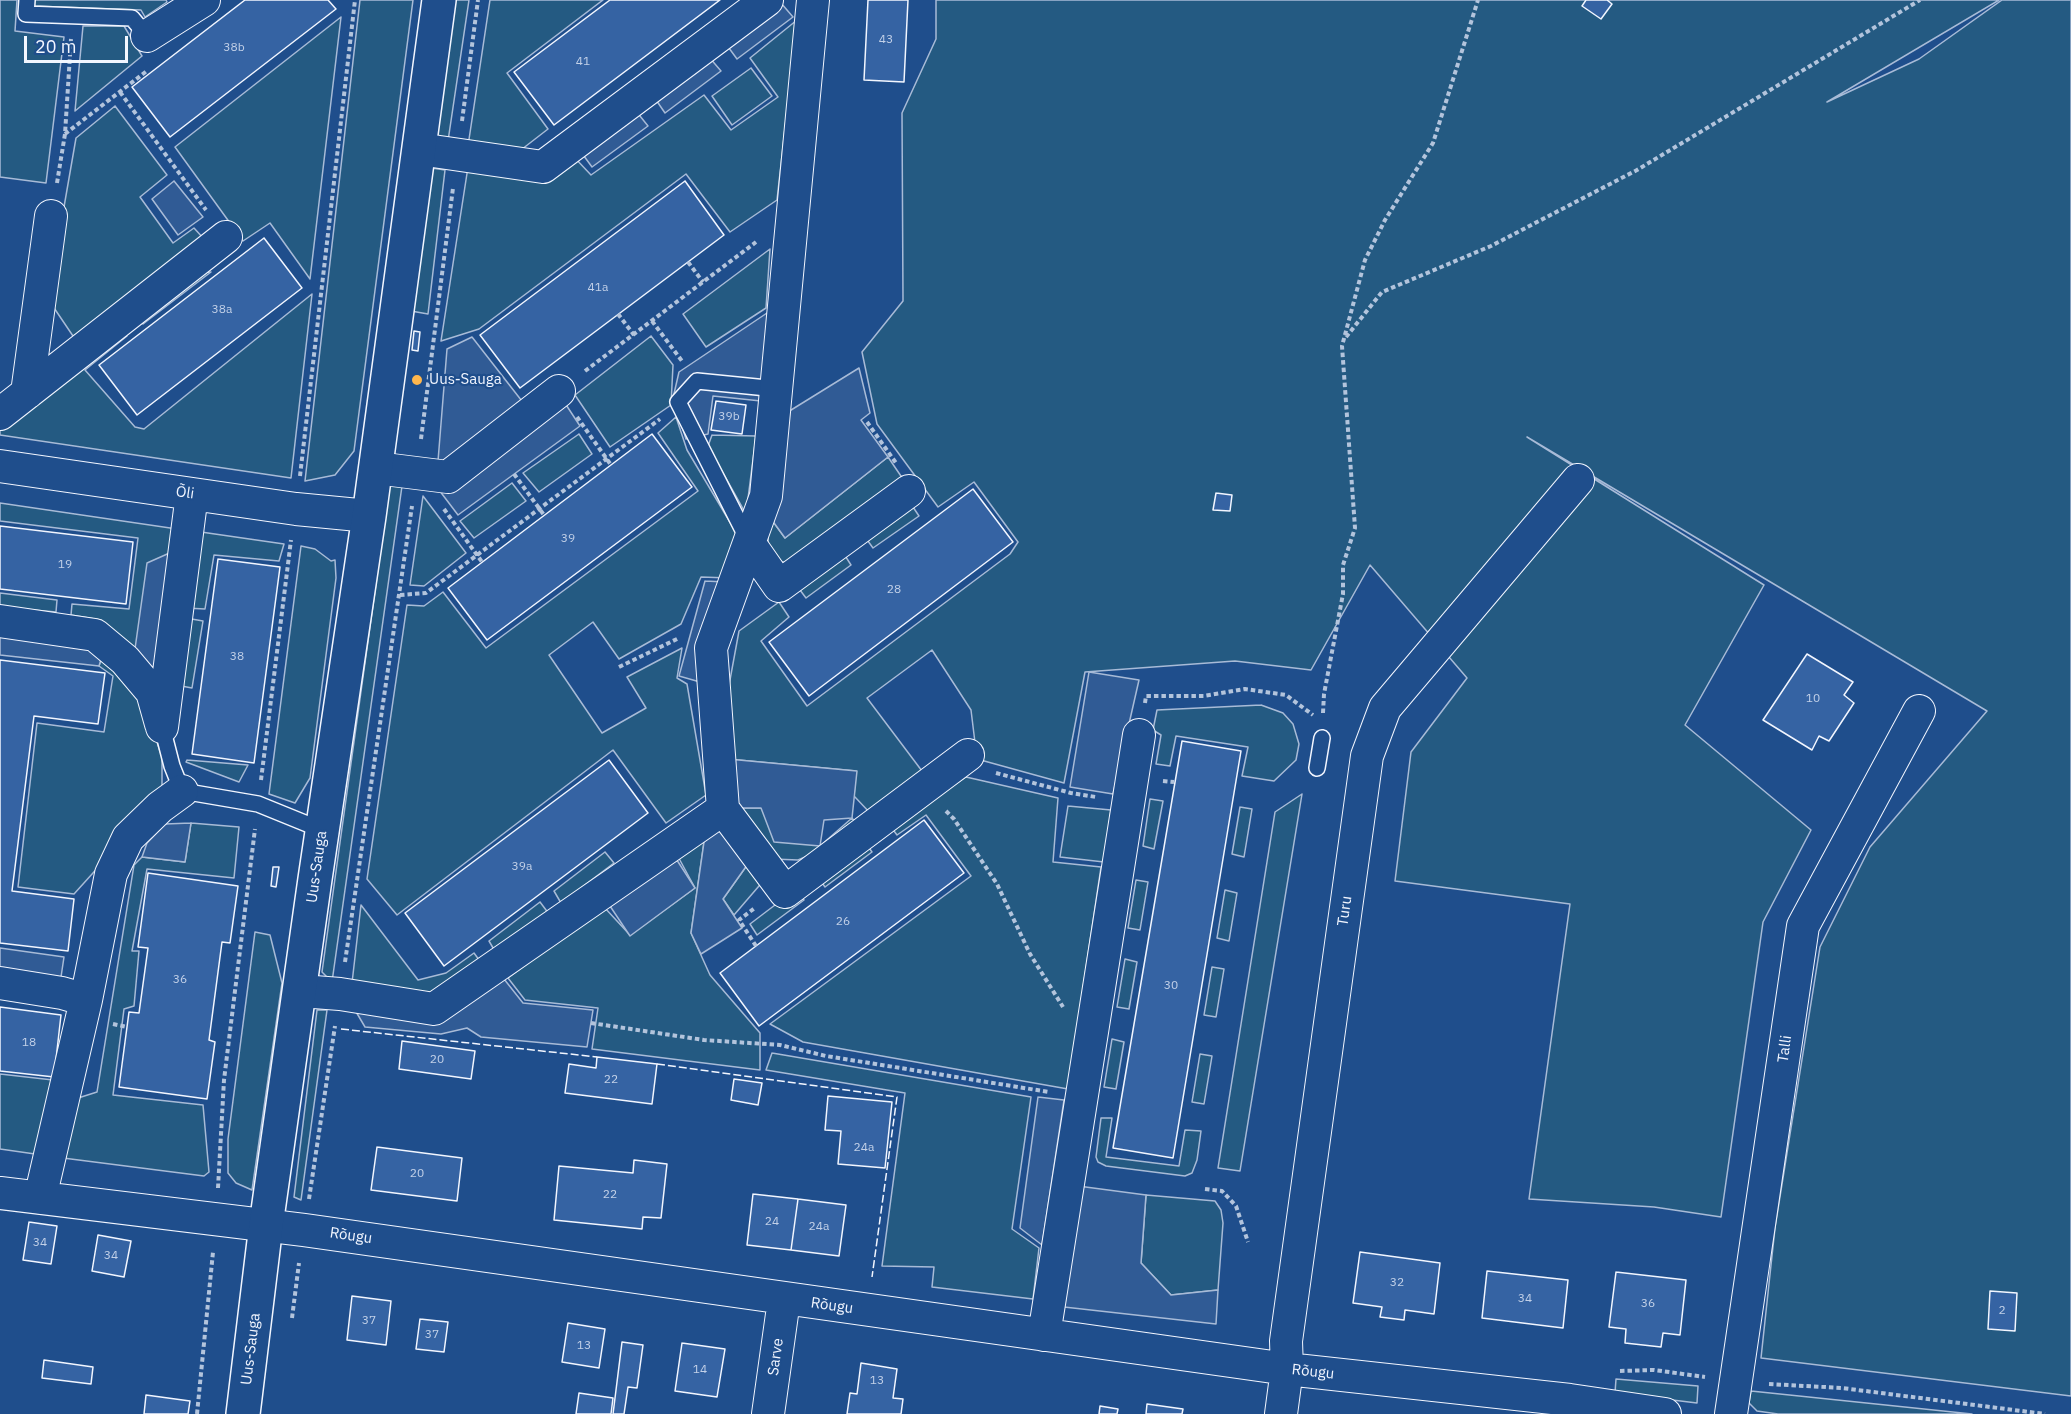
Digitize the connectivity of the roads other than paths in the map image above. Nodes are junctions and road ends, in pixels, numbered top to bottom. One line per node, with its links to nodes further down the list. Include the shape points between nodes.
1 (27, 0): 6 (lane, via 26,14 132,18)
2 (204, 0): 6 (street)
3 (439, 0): 7 (street, Uus-Sauga)
4 (767, 0): 7 (street, via 543,167)
5 (813, 0): 10 (street)
6 (147, 36)
7 (419, 149): 15 (street, Uus-Sauga)
8 (51, 216): 12 (street)
9 (226, 237): 12 (street)
10 (777, 389): 20 (street, via 766,496); 20 (lane, via 697,381 678,402)
11 (559, 392): 15 (street, via 448,477 416,479)
12 (27, 393): 13 (street)
13 (0, 414)
14 (0, 466): 18 (street, Õli)
15 (376, 468): 19 (street, Uus-Sauga)
16 (1578, 480): 39 (street, Turu, via 1385,708 1367,756 1286,1341)
17 (909, 492): 20 (street, via 779,586)
18 (192, 494): 19 (street, Õli); 23 (street)
19 (369, 516): 30 (street, Uus-Sauga)
20 (749, 543): 29 (street, via 711,648)
21 (0, 621): 23 (street, via 96,635 125,660 152,692)
22 (1919, 711): 44 (street, Talli, via 1803,926)
23 (162, 727): 28 (lane)
24 (1139, 735): 38 (street)
25 (1322, 738): 27 (lane)
26 (968, 755): 29 (street, via 785,892)
27 (1317, 768)
28 (182, 791): 30 (lane, via 258,804); 33 (street, via 128,838 111,874)
29 (723, 809): 32 (street, via 434,1009)
30 (322, 831): 32 (street, Uus-Sauga)
31 (0, 983): 33 (street)
32 (301, 991): 36 (street, Uus-Sauga)
33 (86, 1000): 35 (street)
34 (0, 1193): 35 (street, Rõugu)
35 (40, 1198): 36 (street, Rõugu)
36 (266, 1226): 37 (street, Rõugu); 40 (street, Uus-Sauga)
37 (784, 1299): 38 (street, Rõugu); 41 (street, Sarve)
38 (1044, 1335): 39 (street, Rõugu)
39 (1287, 1369): 42 (street, Turu); 43 (street, Rõugu)
40 (243, 1414)
41 (768, 1414)
42 (1281, 1414)
43 (1665, 1414)
44 (1731, 1414)

